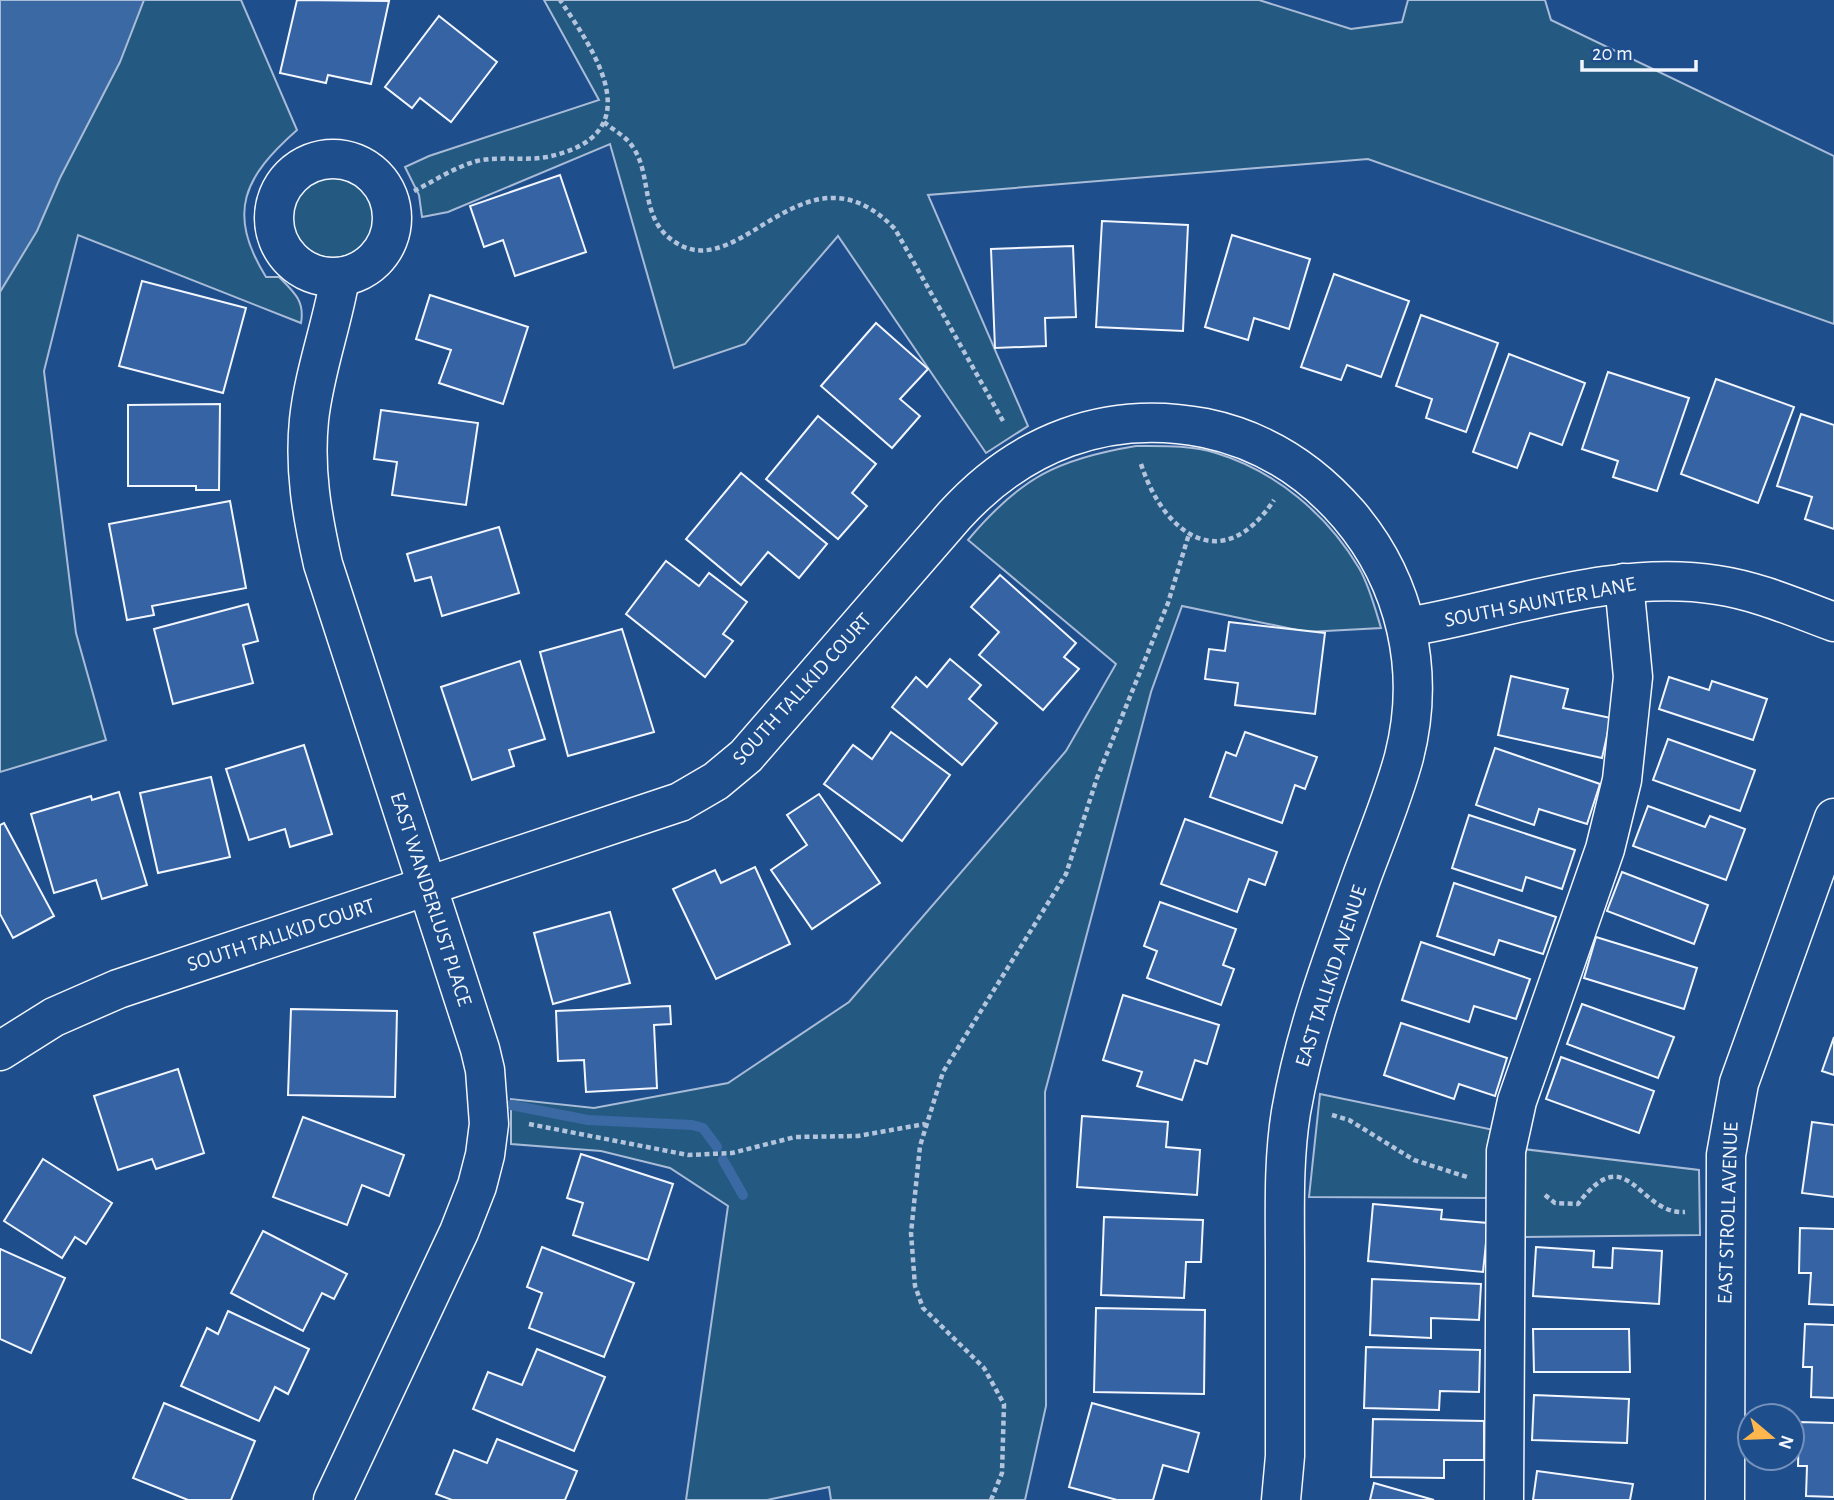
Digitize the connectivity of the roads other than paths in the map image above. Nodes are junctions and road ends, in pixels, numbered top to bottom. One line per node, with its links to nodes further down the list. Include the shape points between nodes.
1 (340, 278): 6 (street, EAST WANDERLUST PLACE, via 310,417 308,484 323,564)
2 (1624, 583): 3 (street, SOUTH SAUNTER LANE, via 1720,586); 4 (street, SOUTH SAUNTER LANE); 10 (street, via 1633,677 1622,780 1605,849 1517,1101 1506,1151)
3 (1834, 622)
4 (1408, 627): 6 (street, SOUTH TALLKID COURT, via 1387,572 1362,530 1303,470 1254,444 1206,428 1140,424 1104,428 1032,452 982,486 761,740 716,781 658,811); 9 (street, EAST TALLKID AVENUE, via 1411,704 1404,755 1315,1009 1292,1112 1286,1173)
5 (1834, 818): 11 (street, EAST STROLL AVENUE, via 1730,1119 1724,1223)
6 (426, 887): 7 (street, SOUTH TALLKID COURT, via 93,998); 8 (street, EAST WANDERLUST PLACE, via 485,1070 489,1124 485,1155 459,1232)
7 (0, 1051)
8 (333, 1500)
9 (1281, 1500)
10 (1504, 1500)
11 (1726, 1500)

